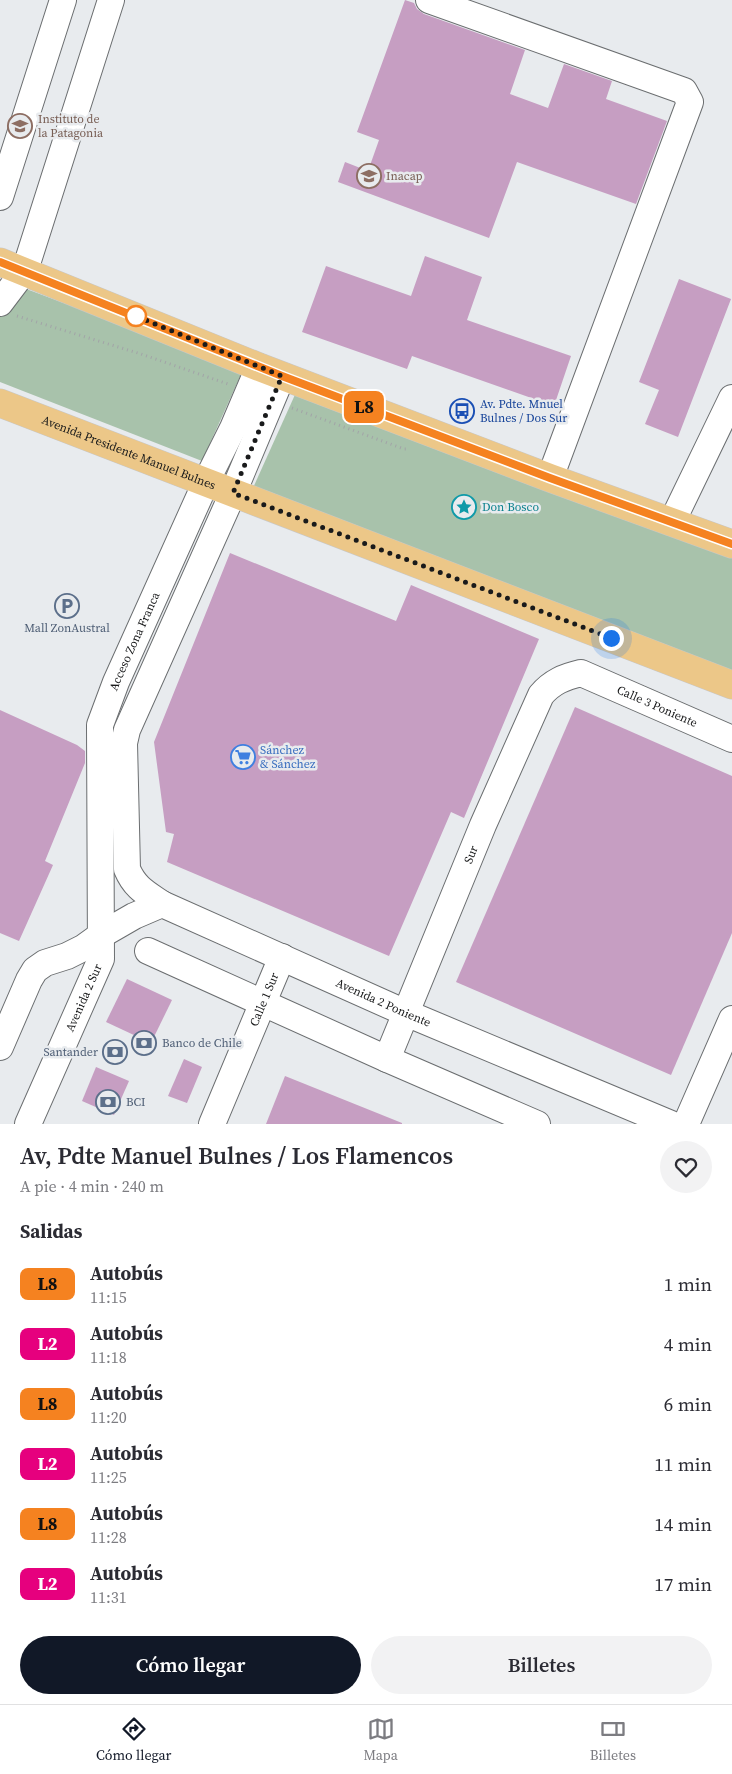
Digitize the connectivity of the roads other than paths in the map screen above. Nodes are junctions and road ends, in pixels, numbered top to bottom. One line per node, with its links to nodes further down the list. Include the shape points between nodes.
1 (63, 0): 4 (street)
2 (111, 0): 5 (street)
3 (429, 0): 10 (street, via 684,91 690,102)
4 (0, 197)
5 (12, 266): 6 (street); 7 (main road)
6 (0, 303)
7 (270, 372): 10 (main road); 11 (street, Acceso Zona Franca, via 233,428); 12 (street)
8 (732, 398): 13 (street)
9 (0, 403): 11 (main road, Avenida Presidente Manuel Bulnes)
10 (550, 478): 13 (main road)
11 (206, 482): 12 (main road, Avenida Presidente Manuel Bulnes); 19 (street, Acceso Zona Franca, via 100,724)
12 (233, 493): 16 (main road, Avenida Presidente Manuel Bulnes); 18 (street, via 124,743 128,868 140,889)
13 (672, 522): 14 (main road)
14 (732, 544)
15 (581, 673): 17 (street, Calle 3 Poniente); 23 (street, Sur, via 557,681 541,695 483,825)
16 (732, 685)
17 (732, 739)
18 (162, 904): 19 (street); 21 (street, Avenida 2 Poniente)
19 (101, 935): 25 (street, Avenida 2 Sur, via 83,948 35,970); 27 (street, Avenida 2 Sur, via 101,960)
20 (148, 952): 22 (street)
21 (282, 958): 22 (street, Calle 1 Sur); 23 (street, Avenida 2 Poniente)
22 (263, 1004): 26 (street); 28 (street, Calle 1 Sur)
23 (406, 1013): 26 (street, Sur); 30 (street, Avenida 2 Poniente)
24 (732, 1019): 31 (street)
25 (0, 1047)
26 (386, 1059): 29 (street)
27 (28, 1124)
28 (212, 1124)
29 (537, 1124)
30 (671, 1124)
31 (686, 1124)

